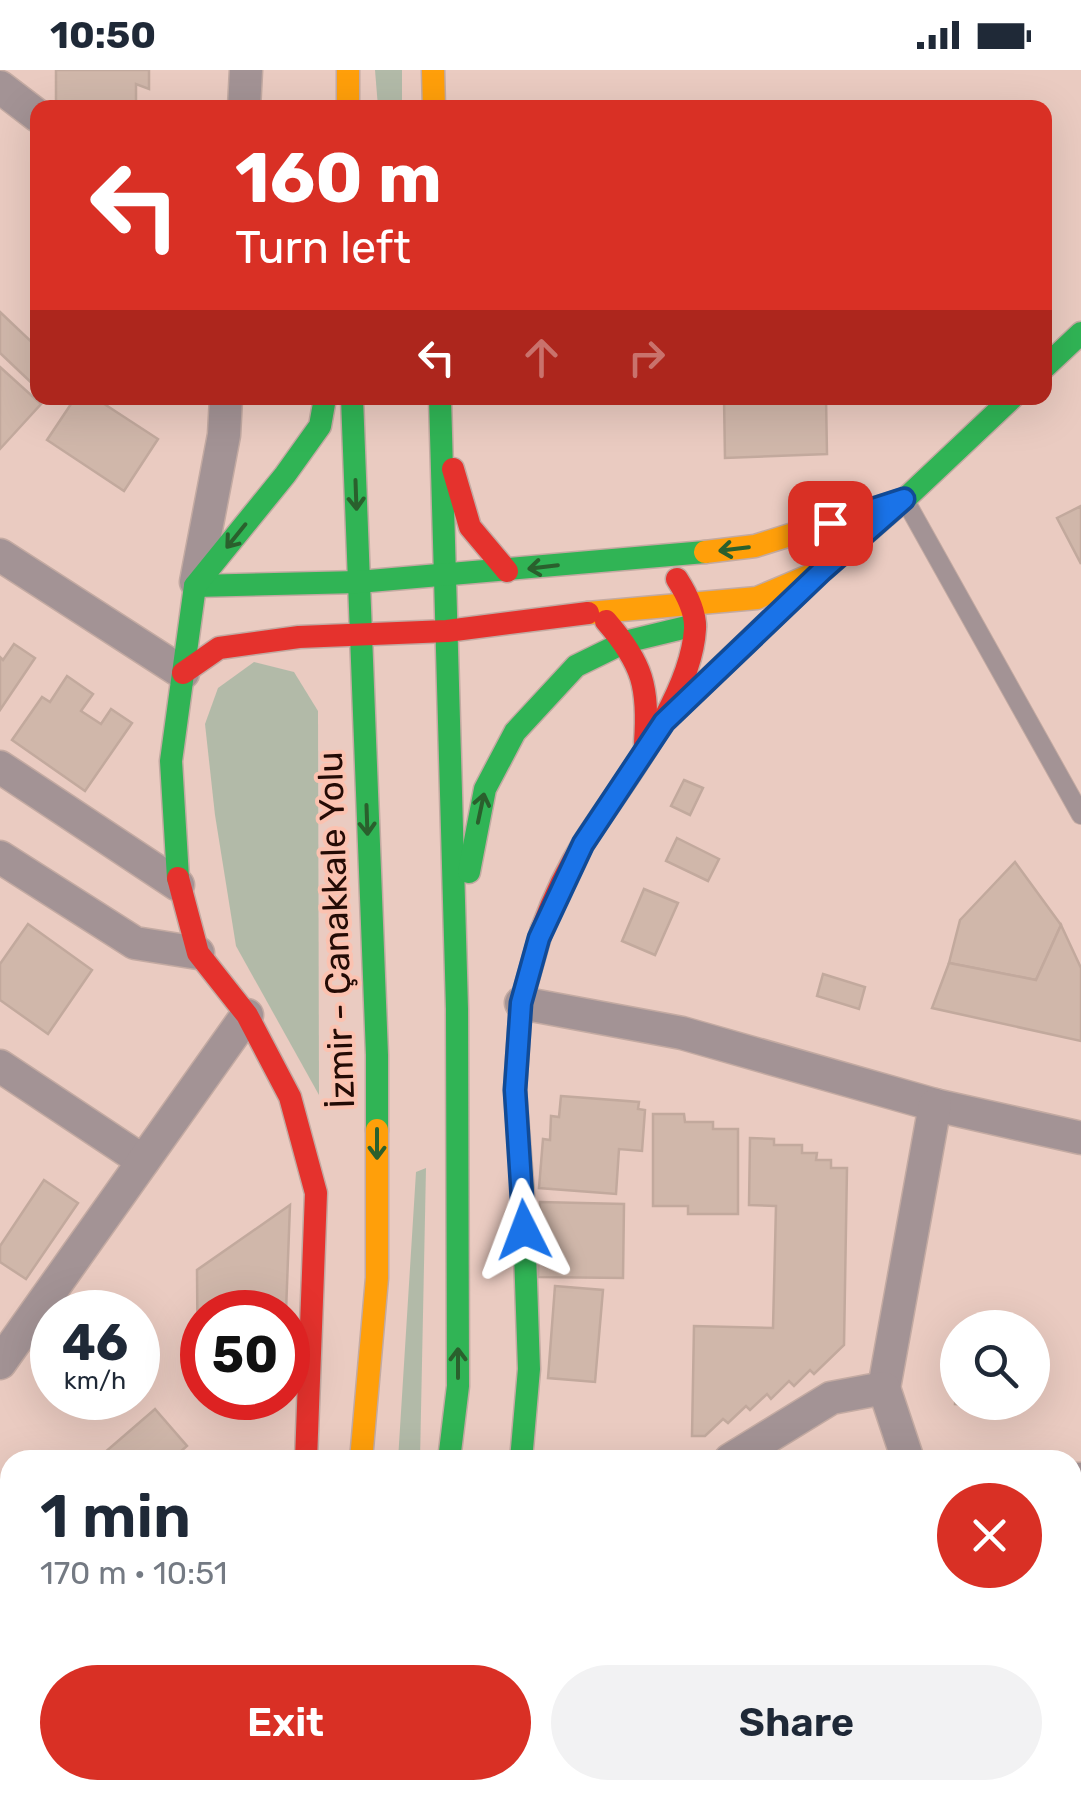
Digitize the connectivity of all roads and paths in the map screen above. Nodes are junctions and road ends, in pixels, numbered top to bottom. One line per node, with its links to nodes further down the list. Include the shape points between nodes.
1 (246, 70): 5 (street)
2 (348, 70): 6 (main road)
3 (433, 70): 7 (main road)
4 (0, 87): 8 (street)
5 (244, 100)
6 (348, 100)
7 (434, 100)
8 (30, 110)
9 (1081, 333): 10 (main road)
10 (1052, 360)
11 (226, 405): 24 (street)
12 (324, 405): 24 (main road, one-way to 24, via 320,426)
13 (352, 405): 23 (main road, İzmir - Çanakkale Yolu, one-way to 23)
14 (440, 405): 16 (main road)
15 (1005, 405): 17 (main road)
16 (440, 424): 21 (main road, via 470,527); 22 (main road)
17 (904, 499): 19 (main road, one-way to 19, via 755,546); 20 (main road); 38 (lane)
18 (0, 555): 32 (street)
19 (640, 560): 21 (main road, one-way to 21); 26 (main road, via 678,580)
20 (823, 570): 26 (main road, via 757,598); 35 (main road)
21 (506, 571): 22 (main road)
22 (446, 576): 23 (main road); 27 (main road)
23 (358, 582): 24 (main road); 28 (main road, via 378,594); 29 (main road, İzmir - Çanakkale Yolu)
24 (195, 586): 32 (main road)
25 (598, 612): 26 (main road); 27 (main road); 31 (main road)
26 (693, 614): 31 (main road); 35 (main road, via 691,653)
27 (447, 632): 28 (main road); 33 (main road)
28 (409, 633): 29 (main road); 33 (main road)
29 (363, 636): 30 (main road); 34 (main road, İzmir - Çanakkale Yolu)
30 (309, 637): 32 (main road, via 219,648); 34 (main road, via 341,661)
31 (625, 642): 36 (main road, via 646,676); 43 (main road, one-way to 31, via 471,854 485,789 516,732 576,666)
32 (182, 673): 40 (main road, via 171,761)
33 (449, 713): 43 (main road)
34 (365, 719): 52 (main road, İzmir - Çanakkale Yolu, one-way to 52, via 377,1278)
35 (664, 722): 36 (main road)
36 (644, 752): 42 (main road, via 583,844 548,916)
37 (0, 767): 40 (street)
38 (1081, 815)
39 (0, 857): 41 (street, via 135,943)
40 (178, 885): 41 (main road)
41 (198, 953): 44 (main road)
42 (521, 1003): 46 (street, via 682,1033); 54 (main road, via 515,1090 529,1369)
43 (457, 1009): 53 (main road, one-way to 43, via 458,1386)
44 (247, 1016): 48 (street); 51 (main road, via 290,1097 316,1193)
45 (0, 1066): 48 (street)
46 (935, 1104): 47 (street); 50 (street)
47 (1081, 1138)
48 (143, 1160): 49 (street)
49 (0, 1363)
50 (884, 1388): 55 (street, via 832,1398); 56 (street)
51 (306, 1450)
52 (362, 1450)
53 (450, 1450)
54 (522, 1450)
55 (754, 1450)
56 (905, 1450)

